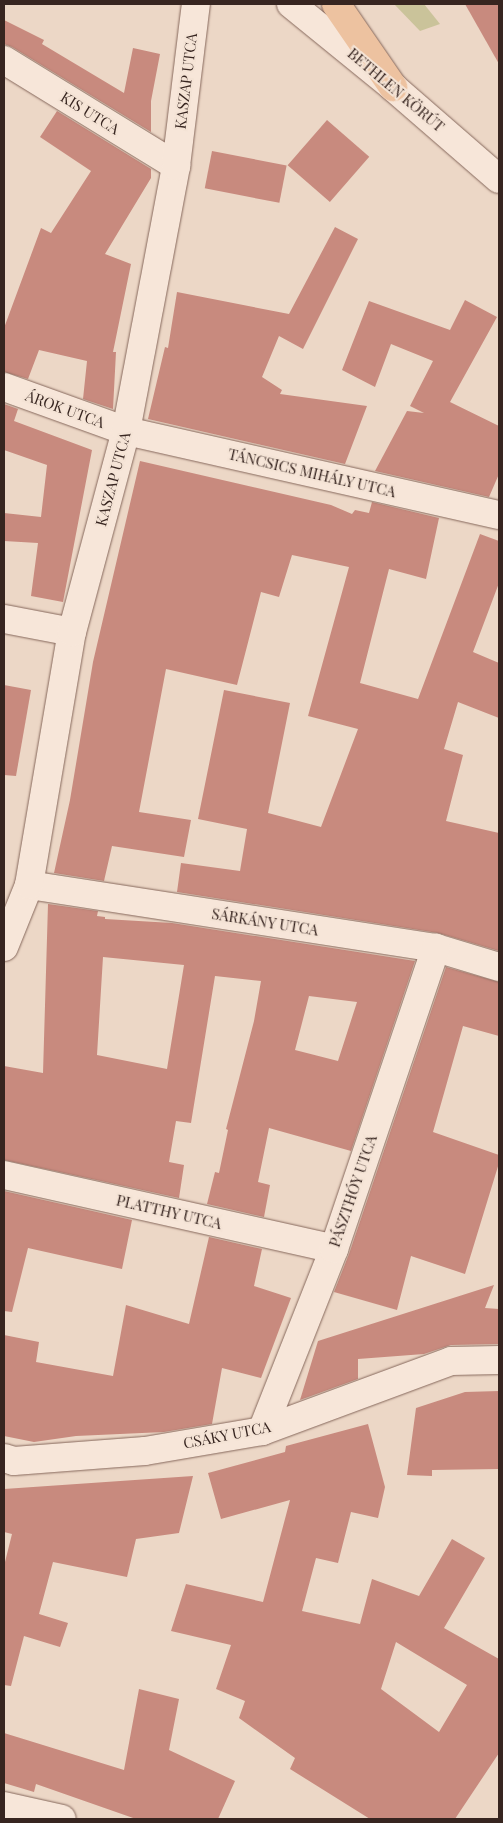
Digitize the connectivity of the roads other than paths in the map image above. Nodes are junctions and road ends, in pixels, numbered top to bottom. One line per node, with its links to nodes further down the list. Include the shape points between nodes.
1 (196, 4): 6 (street, KASZAP UTCA)
2 (291, 4): 5 (street, BETHLEN KÖRÚT)
3 (336, 4): 5 (main road)
4 (4, 60): 6 (street, KIS UTCA)
5 (393, 87): 7 (street, BETHLEN KÖRÚT)
6 (176, 166): 9 (street, KASZAP UTCA)
7 (499, 178)
8 (4, 387): 9 (street, ÁROK UTCA)
9 (126, 431): 10 (street, TÁNCSICS MIHÁLY UTCA); 12 (street, KASZAP UTCA)
10 (499, 515)
11 (4, 619): 12 (street)
12 (72, 632): 13 (street, KASZAP UTCA)
13 (29, 885): 14 (street, KASZAP UTCA); 15 (street, SÁRKÁNY UTCA)
14 (4, 947)
15 (436, 948): 16 (street, SÁRKÁNY UTCA); 18 (street, PÁSZTHÓY UTCA)
16 (499, 967)
17 (4, 1175): 18 (street, PLATTHY UTCA)
18 (334, 1249): 20 (street, PÁSZTHÓY UTCA)
19 (499, 1360): 20 (street, CSÁKY UTCA, via 451,1361)
20 (262, 1431): 21 (street, CSÁKY UTCA, via 145,1451 14,1461)
21 (4, 1458)
22 (4, 1806): 23 (street)
23 (62, 1819)

